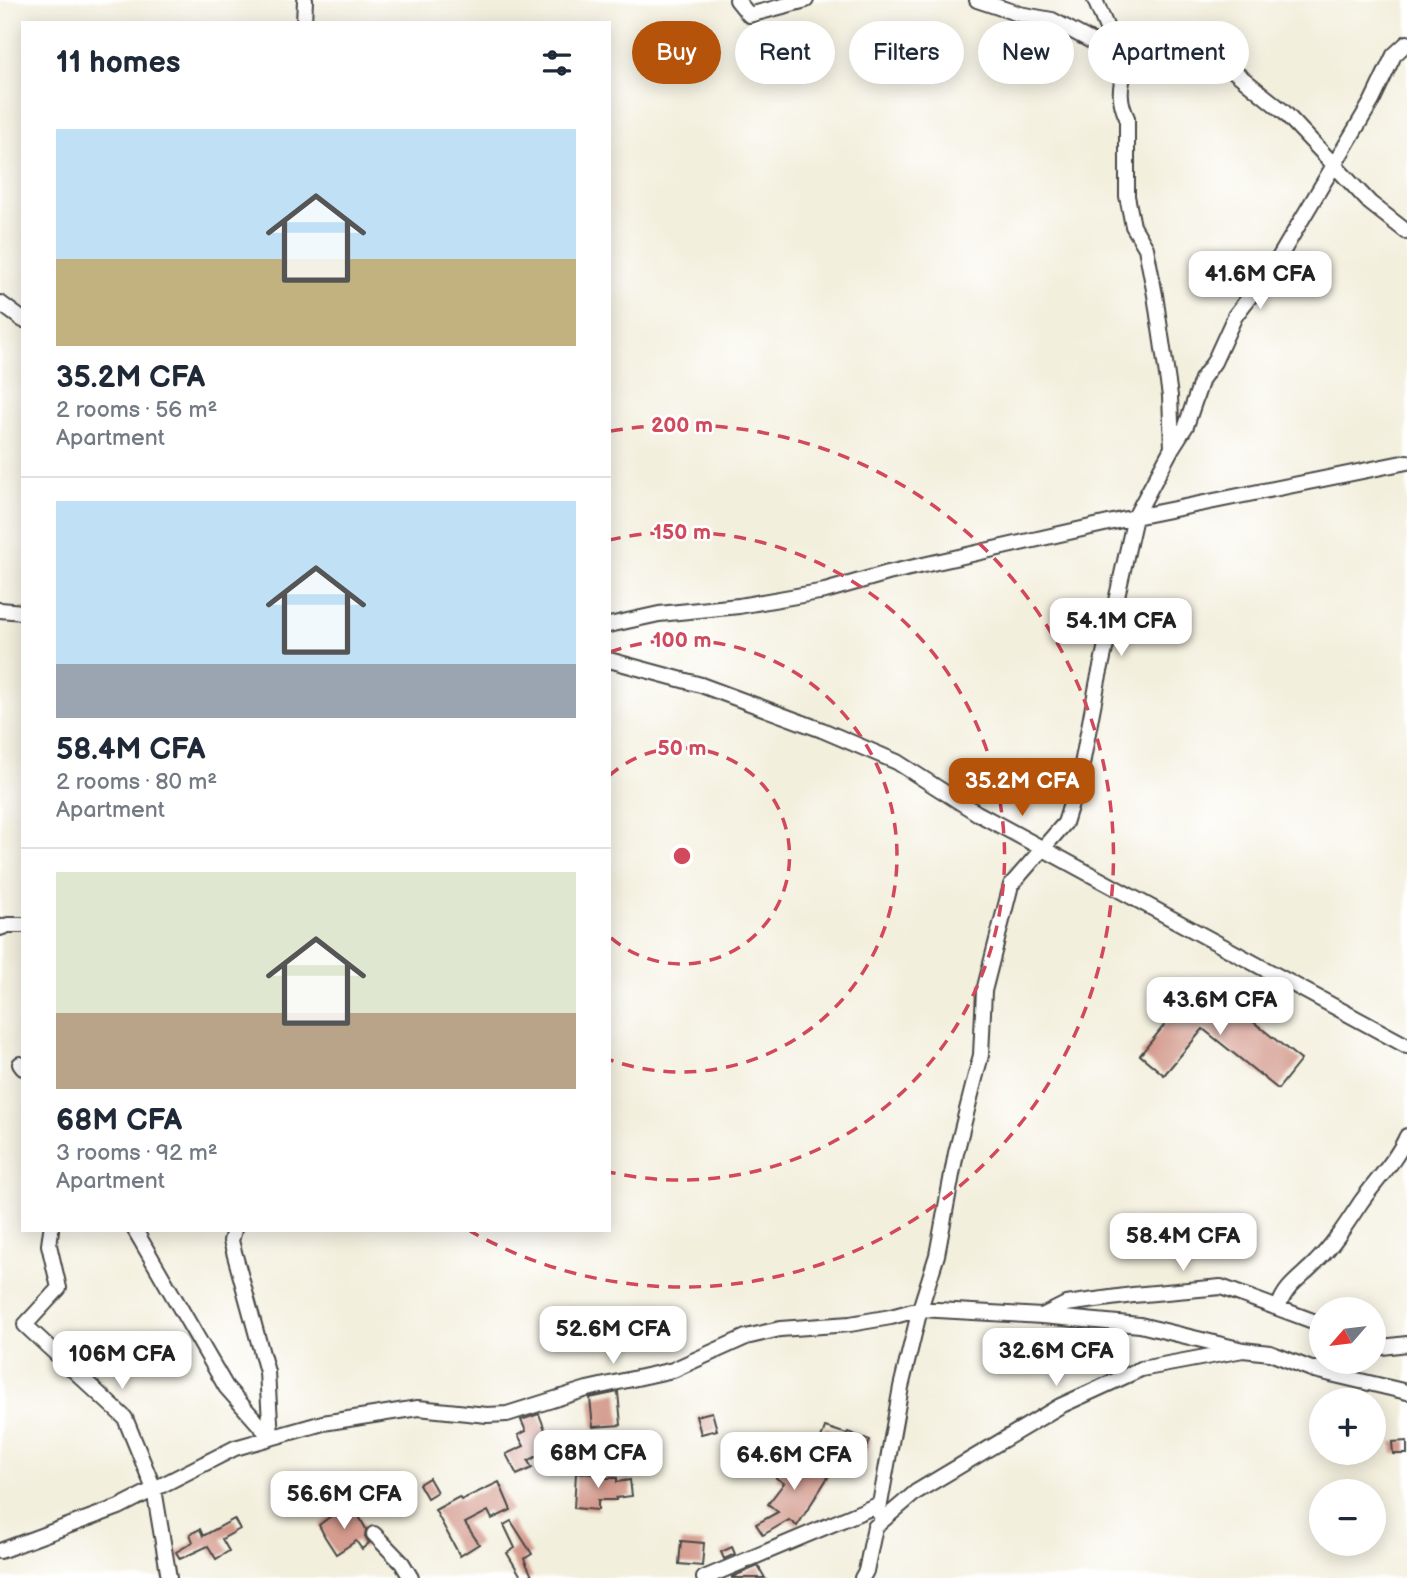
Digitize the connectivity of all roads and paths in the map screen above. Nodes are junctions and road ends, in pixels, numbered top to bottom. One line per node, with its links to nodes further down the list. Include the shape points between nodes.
1 (304, 0): 6 (street)
2 (737, 0): 3 (street, via 749,15)
3 (806, 0)
4 (977, 0): 8 (street, via 1052,20)
5 (1095, 0): 7 (street)
6 (304, 21)
7 (1103, 21)
8 (1088, 39)
9 (1407, 43): 12 (street, via 1394,55)
10 (1120, 84): 16 (street, via 1127,117 1127,196 1133,226 1146,248 1155,295 1170,396)
11 (1249, 84): 12 (street, via 1284,112)
12 (1334, 165): 13 (street, via 1370,204); 16 (street, via 1277,261 1235,316)
13 (1407, 232)
14 (0, 303): 15 (street)
15 (21, 319)
16 (1172, 448): 18 (street)
17 (1407, 462): 18 (street)
18 (1135, 517): 21 (street, via 825,591); 23 (street, via 1080,775 1065,823)
19 (0, 610): 20 (street)
20 (21, 612)
21 (611, 625)
22 (611, 661): 23 (street, via 701,685 897,762)
23 (1042, 849): 26 (street); 32 (street, via 1011,885 984,991 981,1055 937,1255)
24 (21, 925): 25 (street)
25 (0, 928)
26 (1407, 1046)
27 (1407, 1136): 31 (street, via 1347,1225 1282,1295)
28 (51, 1232): 42 (street, via 49,1245 59,1288 25,1325 125,1418)
29 (136, 1232): 41 (street, via 226,1387)
30 (233, 1232): 41 (street, via 231,1241 267,1372)
31 (1279, 1306): 33 (street, via 1221,1287 1066,1304); 34 (street)
32 (920, 1309): 33 (street); 41 (street, via 864,1322 780,1329 746,1337 673,1370 507,1413 418,1408 323,1423); 43 (street)
33 (1042, 1316): 37 (street, via 1140,1325)
34 (1309, 1319)
35 (1407, 1344): 36 (street)
36 (1386, 1346)
37 (1243, 1350): 38 (street, via 1270,1353); 44 (street, via 1141,1369 1060,1406 916,1492)
38 (1309, 1368)
39 (1331, 1374): 40 (street)
40 (1407, 1392)
41 (271, 1438): 42 (street, via 235,1448)
42 (154, 1489): 46 (street, via 119,1507); 47 (street)
43 (880, 1504): 44 (street); 49 (street)
44 (875, 1527): 50 (street)
45 (374, 1534): 48 (street)
46 (0, 1551)
47 (169, 1578)
48 (411, 1578)
49 (704, 1578)
50 (862, 1578)

